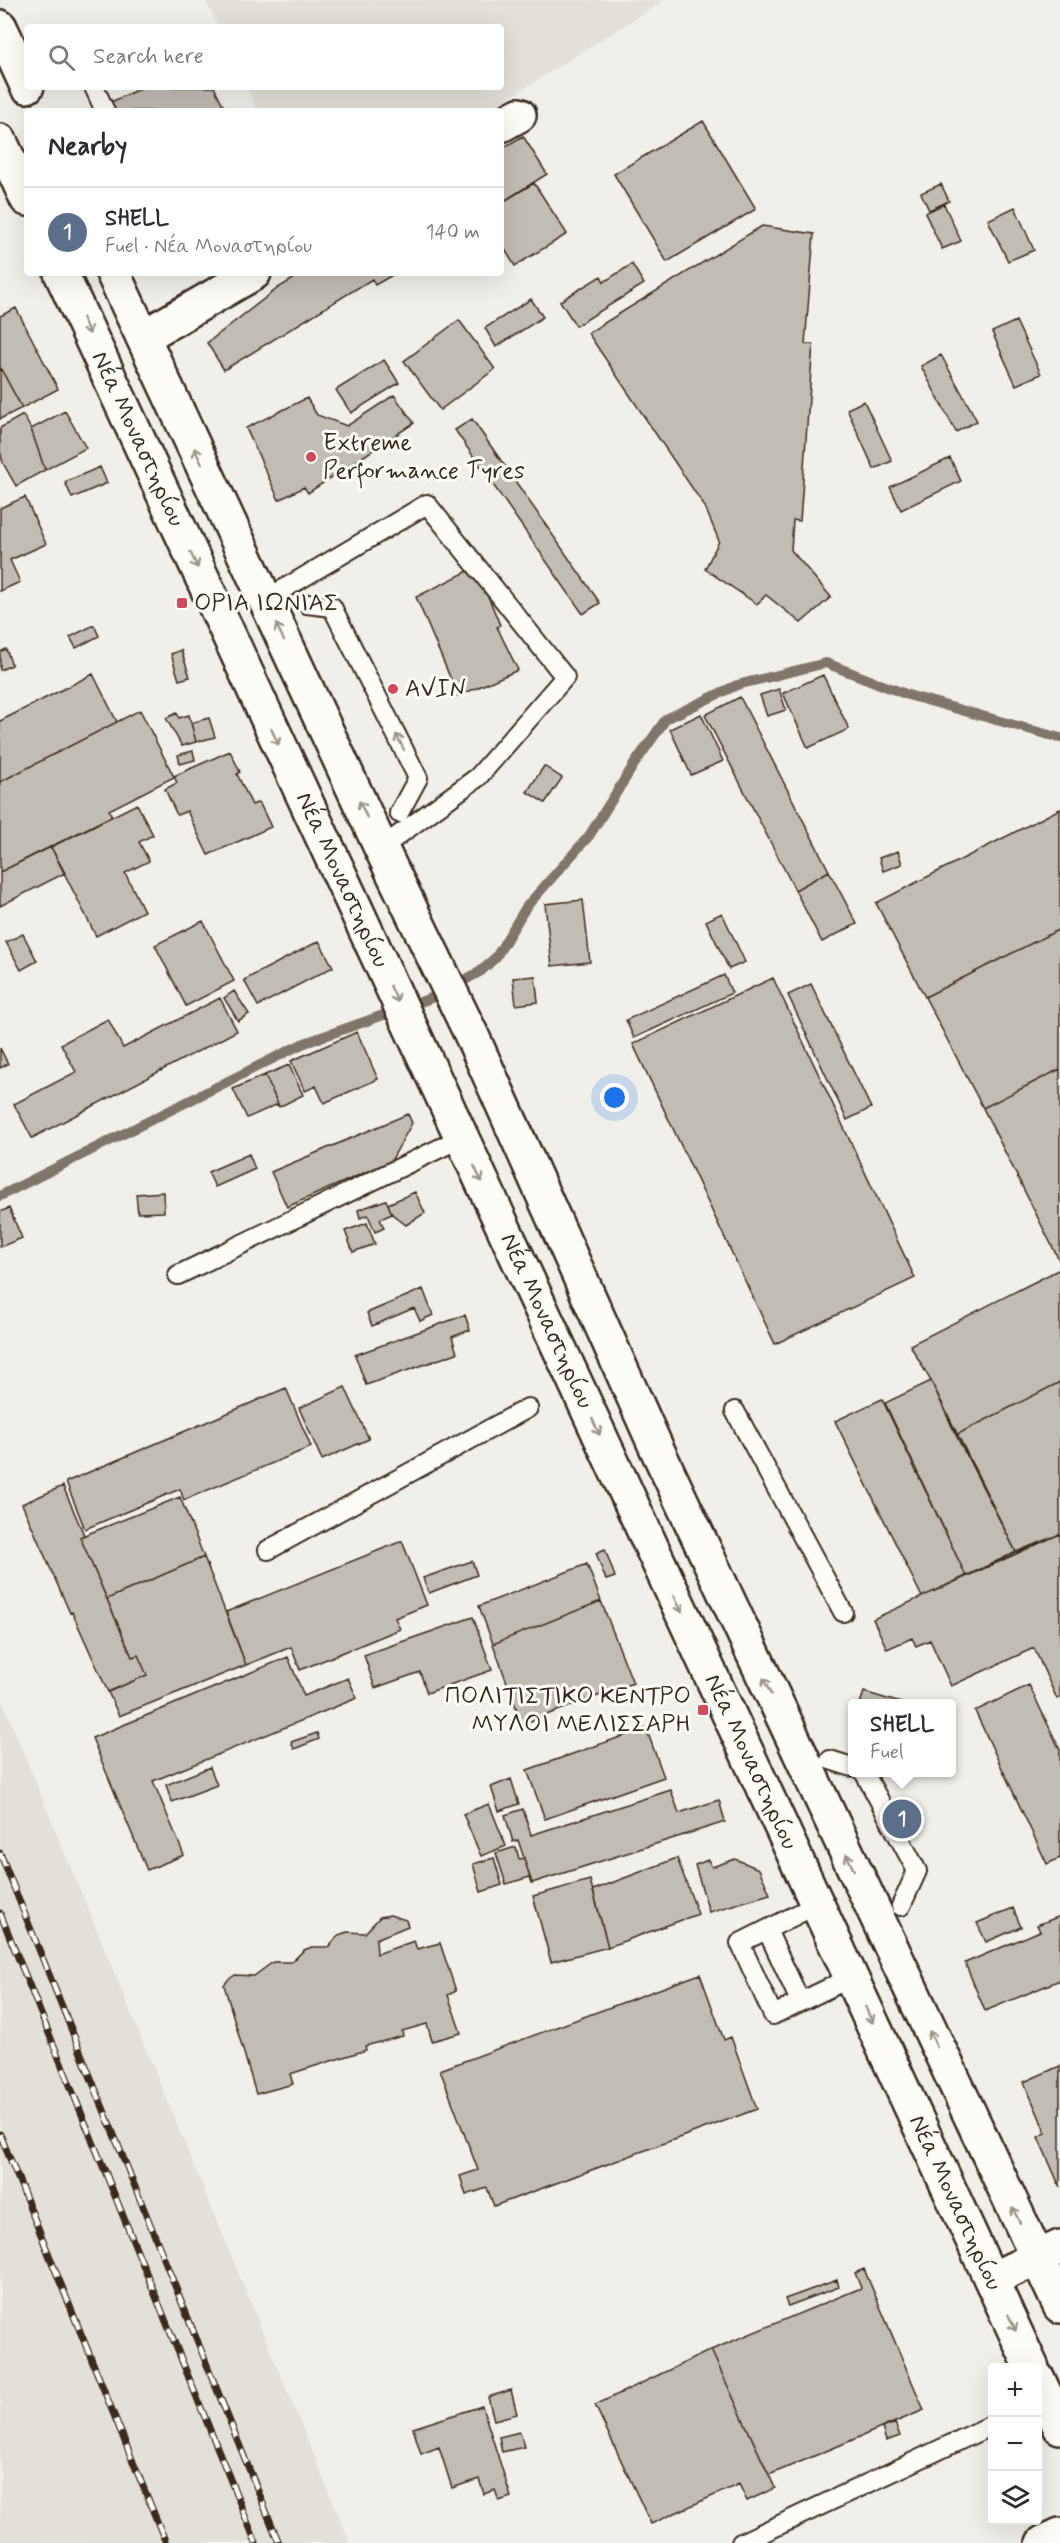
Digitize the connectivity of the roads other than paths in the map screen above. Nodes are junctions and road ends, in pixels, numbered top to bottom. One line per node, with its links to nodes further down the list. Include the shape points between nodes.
1 (0, 27): 2 (main road)
2 (24, 80)
3 (28, 90): 5 (main road)
4 (95, 90): 6 (lane)
5 (38, 108)
6 (104, 108)
7 (0, 141): 8 (main road)
8 (24, 193)
9 (62, 276): 17 (main road, Νέα Μοναστηρίου, one-way to 17)
10 (114, 276): 12 (main road, Νέα Μοναστηρίου)
11 (249, 276): 12 (main road)
12 (143, 337): 13 (main road, Νέα Μοναστηρίου, one-way to 12)
13 (265, 600): 16 (main road, Νέα Μοναστηρίου, one-way to 13); 16 (lane, via 427,504 565,677 478,777)
14 (307, 604): 15 (lane, one-way to 14, via 418,778 332,607)
15 (399, 813)
16 (381, 848): 31 (main road, Νέα Μοναστηρίου, one-way to 16, via 656,1447 472,1036)
17 (461, 1138): 18 (lane); 26 (main road, Νέα Μοναστηρίου, one-way to 26)
18 (178, 1275)
19 (528, 1408): 21 (lane)
20 (735, 1411): 22 (lane)
21 (268, 1550)
22 (843, 1612)
23 (830, 1760): 24 (lane)
24 (848, 1766)
25 (866, 1777): 27 (lane, via 916,1871)
26 (818, 1904): 28 (lane); 29 (main road, Νέα Μοναστηρίου)
27 (901, 1906)
28 (767, 1930): 30 (lane); 30 (lane, via 740,1943 773,2015)
29 (852, 1977): 30 (lane); 32 (main road, Νέα Μοναστηρίου, one-way to 32)
30 (800, 2001)
31 (1049, 2253): 32 (main road); 33 (main road, Νέα Μοναστηρίου)
32 (992, 2279): 34 (main road, Νέα Μοναστηρίου, one-way to 34)
33 (1060, 2306)
34 (1030, 2363)
35 (988, 2427): 37 (lane)
36 (1060, 2535): 38 (main road)
37 (741, 2543)
38 (1043, 2543)

